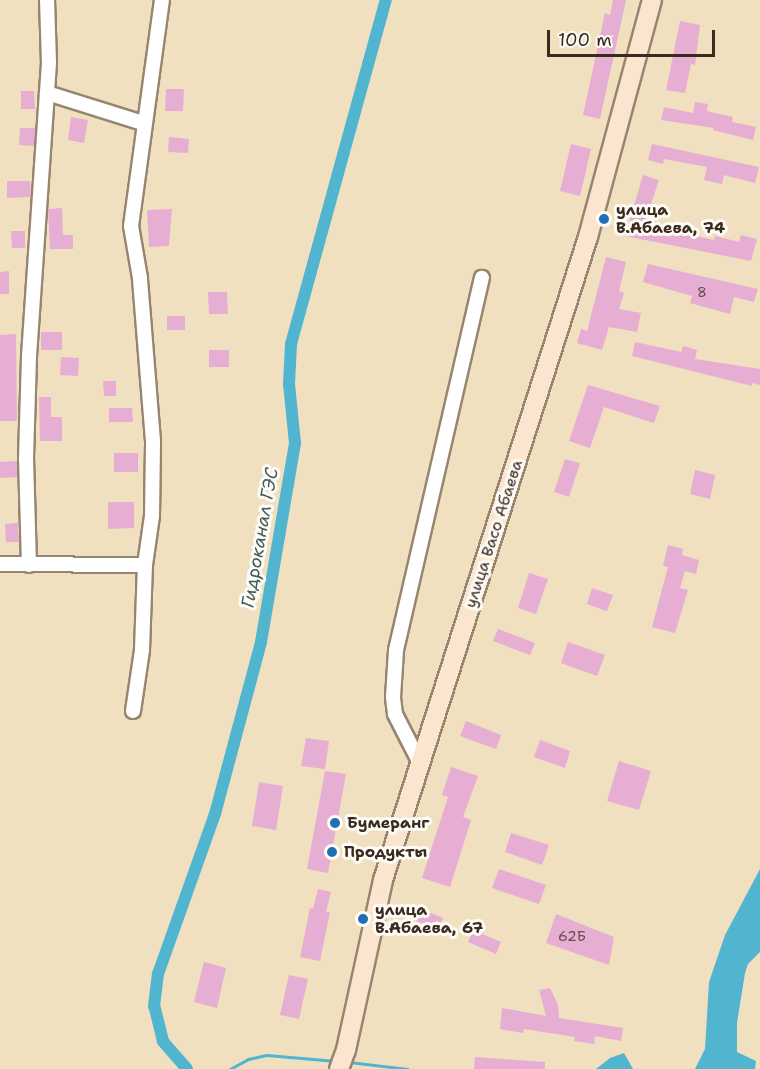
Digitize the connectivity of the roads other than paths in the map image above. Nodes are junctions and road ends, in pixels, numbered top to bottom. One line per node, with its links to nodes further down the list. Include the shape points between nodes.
1 (47, 0): 4 (street)
2 (162, 0): 5 (street)
3 (652, 0): 11 (main road, улица Васо Абаева, via 588,237)
4 (47, 93): 5 (street); 8 (street, via 29,356)
5 (143, 123): 9 (street, via 131,226 140,278 153,441 152,516)
6 (482, 278): 11 (street, via 396,650 395,714)
7 (0, 564): 8 (street)
8 (29, 565): 9 (street)
9 (145, 565): 10 (street, via 142,650)
10 (133, 711)
11 (419, 762): 12 (main road, улица Васо Абаева, via 378,899)
12 (339, 1069)

